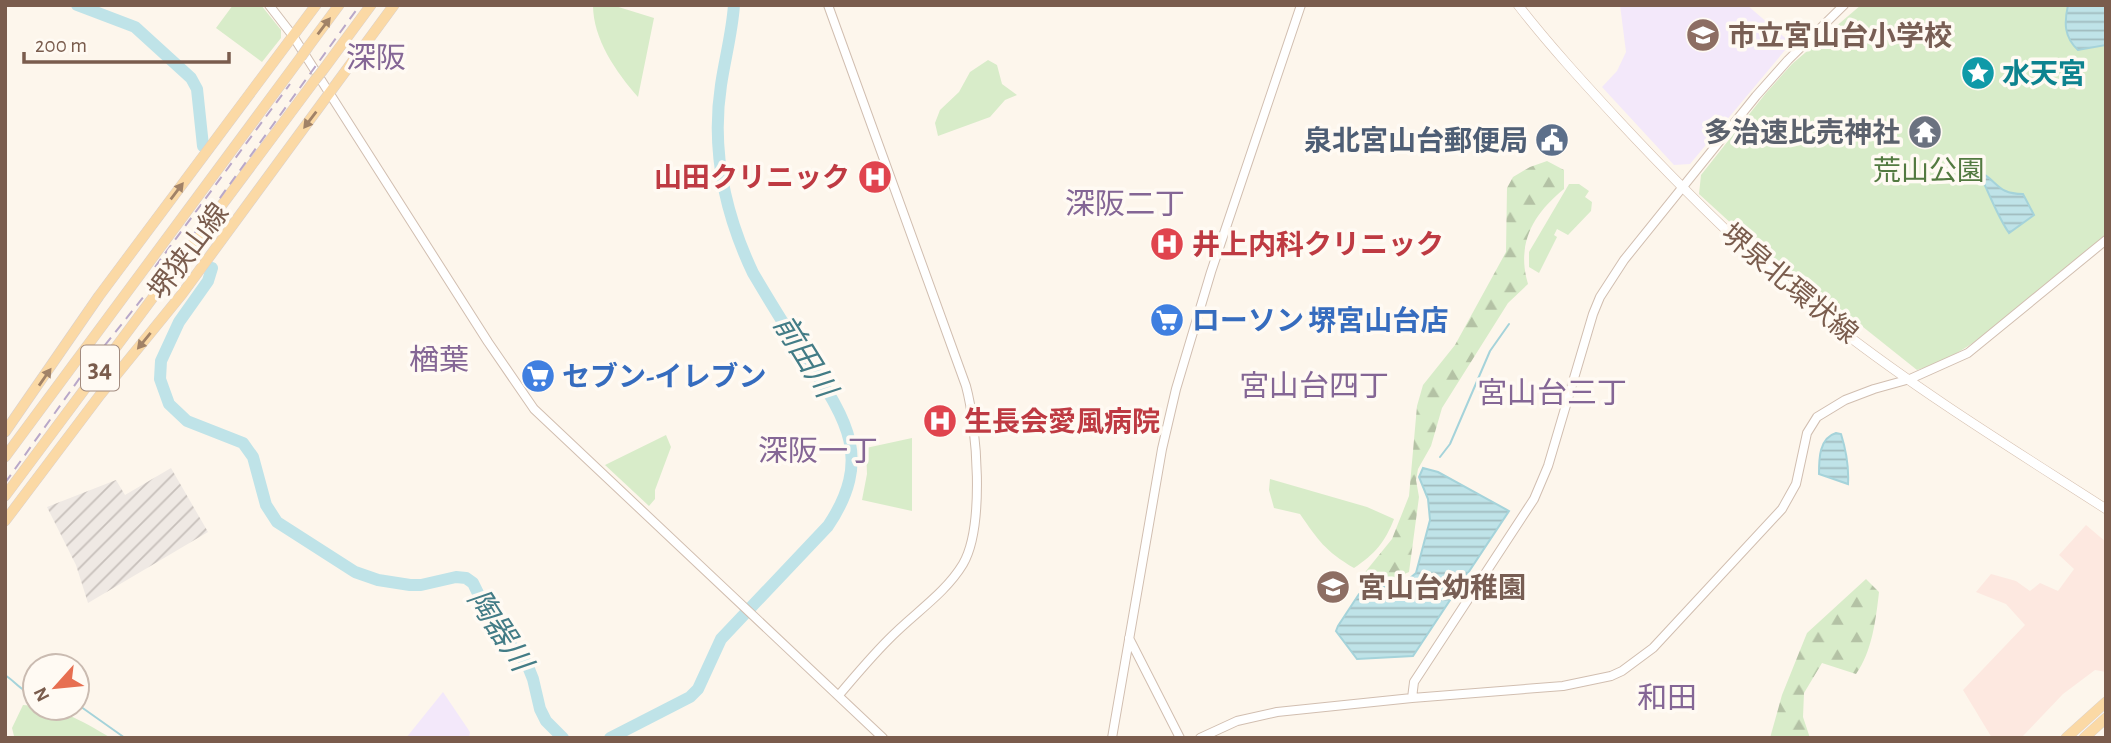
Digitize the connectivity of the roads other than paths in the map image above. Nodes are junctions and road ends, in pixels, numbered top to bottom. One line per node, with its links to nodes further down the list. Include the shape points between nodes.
1 (269, 5): 10 (street)
2 (316, 5): 10 (main road)
3 (339, 5): 16 (main road, 堺狭山線 / 34, one-way to 3, bridge)
4 (371, 5): 17 (main road, 堺狭山線 / 34, bridge)
5 (394, 5): 11 (main road)
6 (828, 5): 21 (street, via 965,386 975,435 975,531 965,561)
7 (1301, 5): 20 (street, via 1176,389)
8 (1518, 5): 12 (main road, 堺泉北環状線)
9 (1844, 5): 12 (street, via 1788,60)
10 (293, 36): 11 (street); 15 (main road, one-way to 10, via 99,296)
11 (330, 93): 19 (main road, one-way to 19); 21 (street, via 534,409)
12 (1683, 188): 14 (main road, 堺泉北環状線, via 1838,328); 22 (street, via 1624,260 1601,297 1542,481 1524,516 1414,682)
13 (2106, 240): 14 (street, via 1983,342 1952,362)
14 (1910, 379): 18 (main road, 堺泉北環状線); 22 (street, via 1846,400 1817,417 1807,433 1796,484 1782,509 1653,648 1622,671 1563,686)
15 (5, 432)
16 (7, 456)
17 (5, 496)
18 (2106, 509)
19 (5, 521)
20 (1129, 638): 26 (street); 27 (street)
21 (839, 695): 25 (street)
22 (1412, 698): 28 (street, via 1277,712 1237,721)
23 (2106, 702): 29 (main road)
24 (2106, 718): 30 (main road)
25 (883, 738)
26 (1112, 738)
27 (1180, 738)
28 (1200, 738)
29 (2066, 738)
30 (2084, 738)

